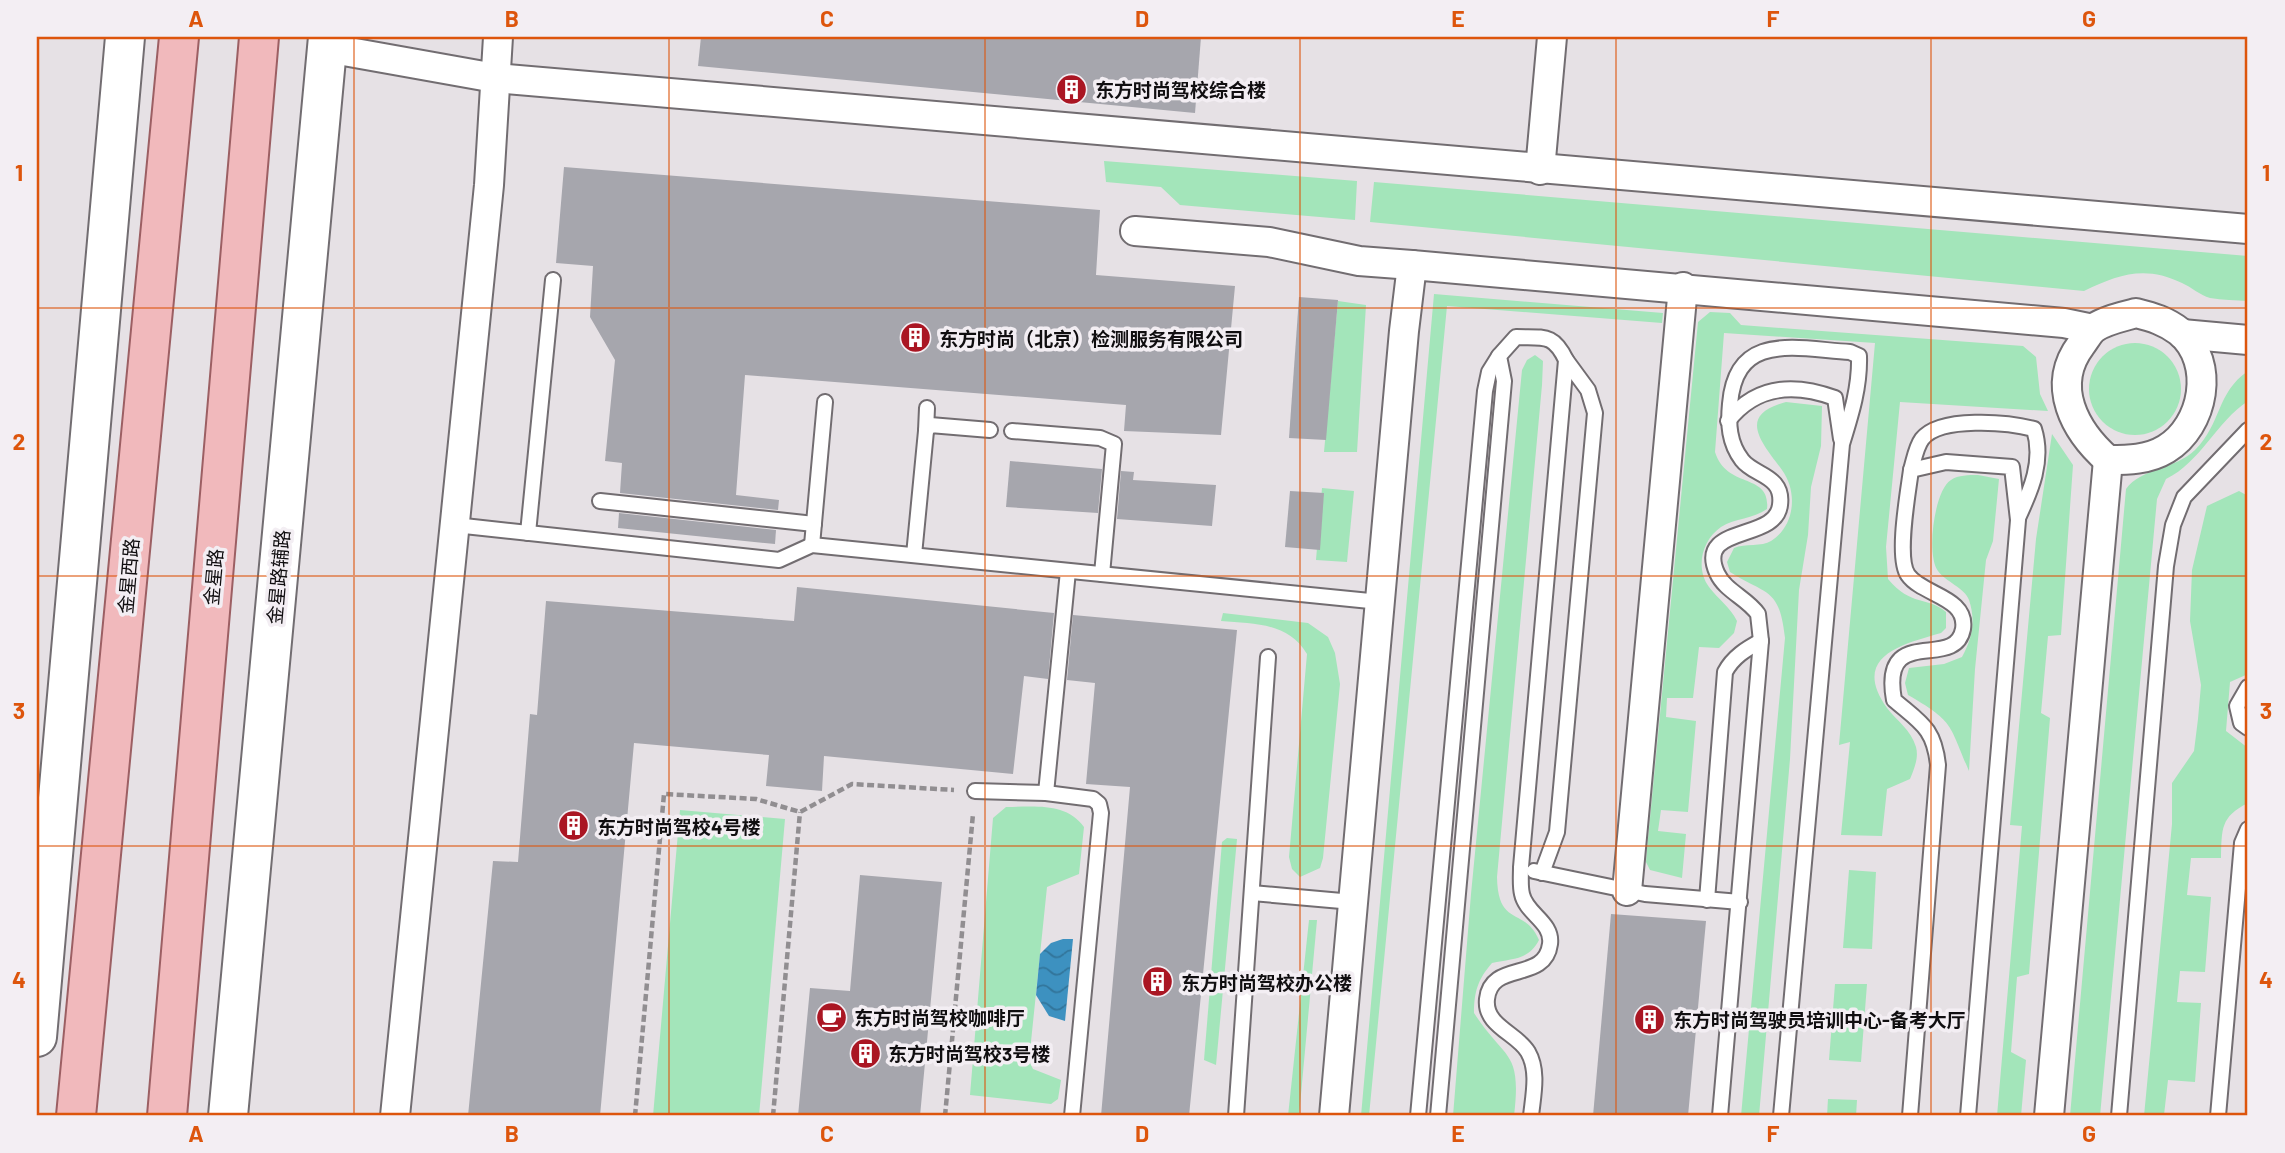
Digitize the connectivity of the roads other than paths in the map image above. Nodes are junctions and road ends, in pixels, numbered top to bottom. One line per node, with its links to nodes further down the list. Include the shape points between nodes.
1 (125, 37): 53 (street)
2 (179, 37): 54 (main road, 金星西路)
3 (259, 37): 55 (main road, 金星路)
4 (498, 37): 7 (street)
5 (1552, 37): 8 (street)
6 (326, 40): 7 (street); 56 (street, 金星路辅路)
7 (495, 78): 8 (street); 32 (street, via 488,198)
8 (1540, 170): 9 (street)
9 (2248, 229)
10 (1135, 231): 11 (street, via 1269,242 1359,261)
11 (1412, 265): 13 (street); 38 (street)
12 (553, 280): 33 (lane)
13 (1683, 287): 14 (street); 48 (street)
14 (2093, 329): 15 (street, via 2136,313 2158,318); 27 (street, via 2071,358 2066,383 2076,424)
15 (2182, 334): 16 (street); 27 (street, via 2200,364 2202,391 2197,414 2185,433 2165,450 2138,460)
16 (2248, 340)
17 (1499, 356): 18 (lane, via 1516,337 1540,338 1558,344); 61 (lane, via 1485,391); 62 (lane, via 1504,381)
18 (1566, 360): 46 (lane); 47 (lane, via 1588,390 1595,413 1557,832)
19 (825, 402): 31 (lane)
20 (928, 408): 24 (lane)
21 (1728, 421): 26 (lane, via 1741,404 1759,393 1820,393 1835,398); 26 (lane, via 1739,367 1754,354 1776,347 1850,352 1859,356 1857,397); 39 (lane, via 1733,446 1744,463 1777,486 1780,506 1773,519 1732,536 1715,549 1720,578 1758,614)
22 (990, 430): 24 (lane, via 930,425)
23 (2248, 430): 69 (lane, via 2184,497 2173,525)
24 (926, 431): 35 (lane)
25 (1012, 431): 37 (lane, via 1100,438 1114,444)
26 (1842, 444): 65 (lane)
27 (2108, 460): 68 (street)
28 (1911, 470): 30 (lane, via 1945,462 2012,467); 30 (lane, via 1923,438 1940,425 2034,429 2034,484); 66 (lane, via 1903,563 1916,583 1951,603 1961,615 1963,629 1946,647 1908,654 1893,667 1894,700 1922,722 1936,743 1938,765)
29 (600, 501): 31 (lane)
30 (2018, 520): 67 (lane)
31 (814, 524): 34 (lane)
32 (455, 525): 33 (lane); 57 (street)
33 (528, 533): 34 (lane, via 779,560)
34 (811, 545): 35 (lane)
35 (914, 555): 36 (lane)
36 (1068, 571): 37 (lane); 44 (lane)
37 (1102, 575): 38 (lane)
38 (1380, 602): 51 (street)
39 (1762, 641): 50 (lane, via 1744,650 1725,672); 52 (lane)
40 (1268, 657): 49 (lane)
41 (2248, 687): 42 (lane, via 2237,706 2241,723)
42 (2248, 728)
43 (975, 791): 44 (lane)
44 (1045, 793): 58 (lane, via 1093,799 1101,813)
45 (2248, 829): 70 (lane, via 2242,843)
46 (1521, 867): 47 (lane); 63 (lane, via 1522,895 1550,933 1548,953 1536,967 1495,980 1487,999 1491,1019 1528,1052 1534,1080)
47 (1542, 873): 48 (lane)
48 (1627, 891): 50 (lane)
49 (1252, 893): 51 (lane); 59 (lane)
50 (1707, 900): 52 (lane)
51 (1353, 902): 60 (street)
52 (1740, 902): 64 (lane)
53 (37, 1037)
54 (76, 1116)
55 (167, 1116)
56 (228, 1116)
57 (395, 1116)
58 (1072, 1116)
59 (1236, 1116)
60 (1334, 1116)
61 (1418, 1116)
62 (1438, 1116)
63 (1531, 1116)
64 (1720, 1116)
65 (1781, 1116)
66 (1910, 1116)
67 (1968, 1116)
68 (2049, 1116)
69 (2119, 1116)
70 (2218, 1116)

